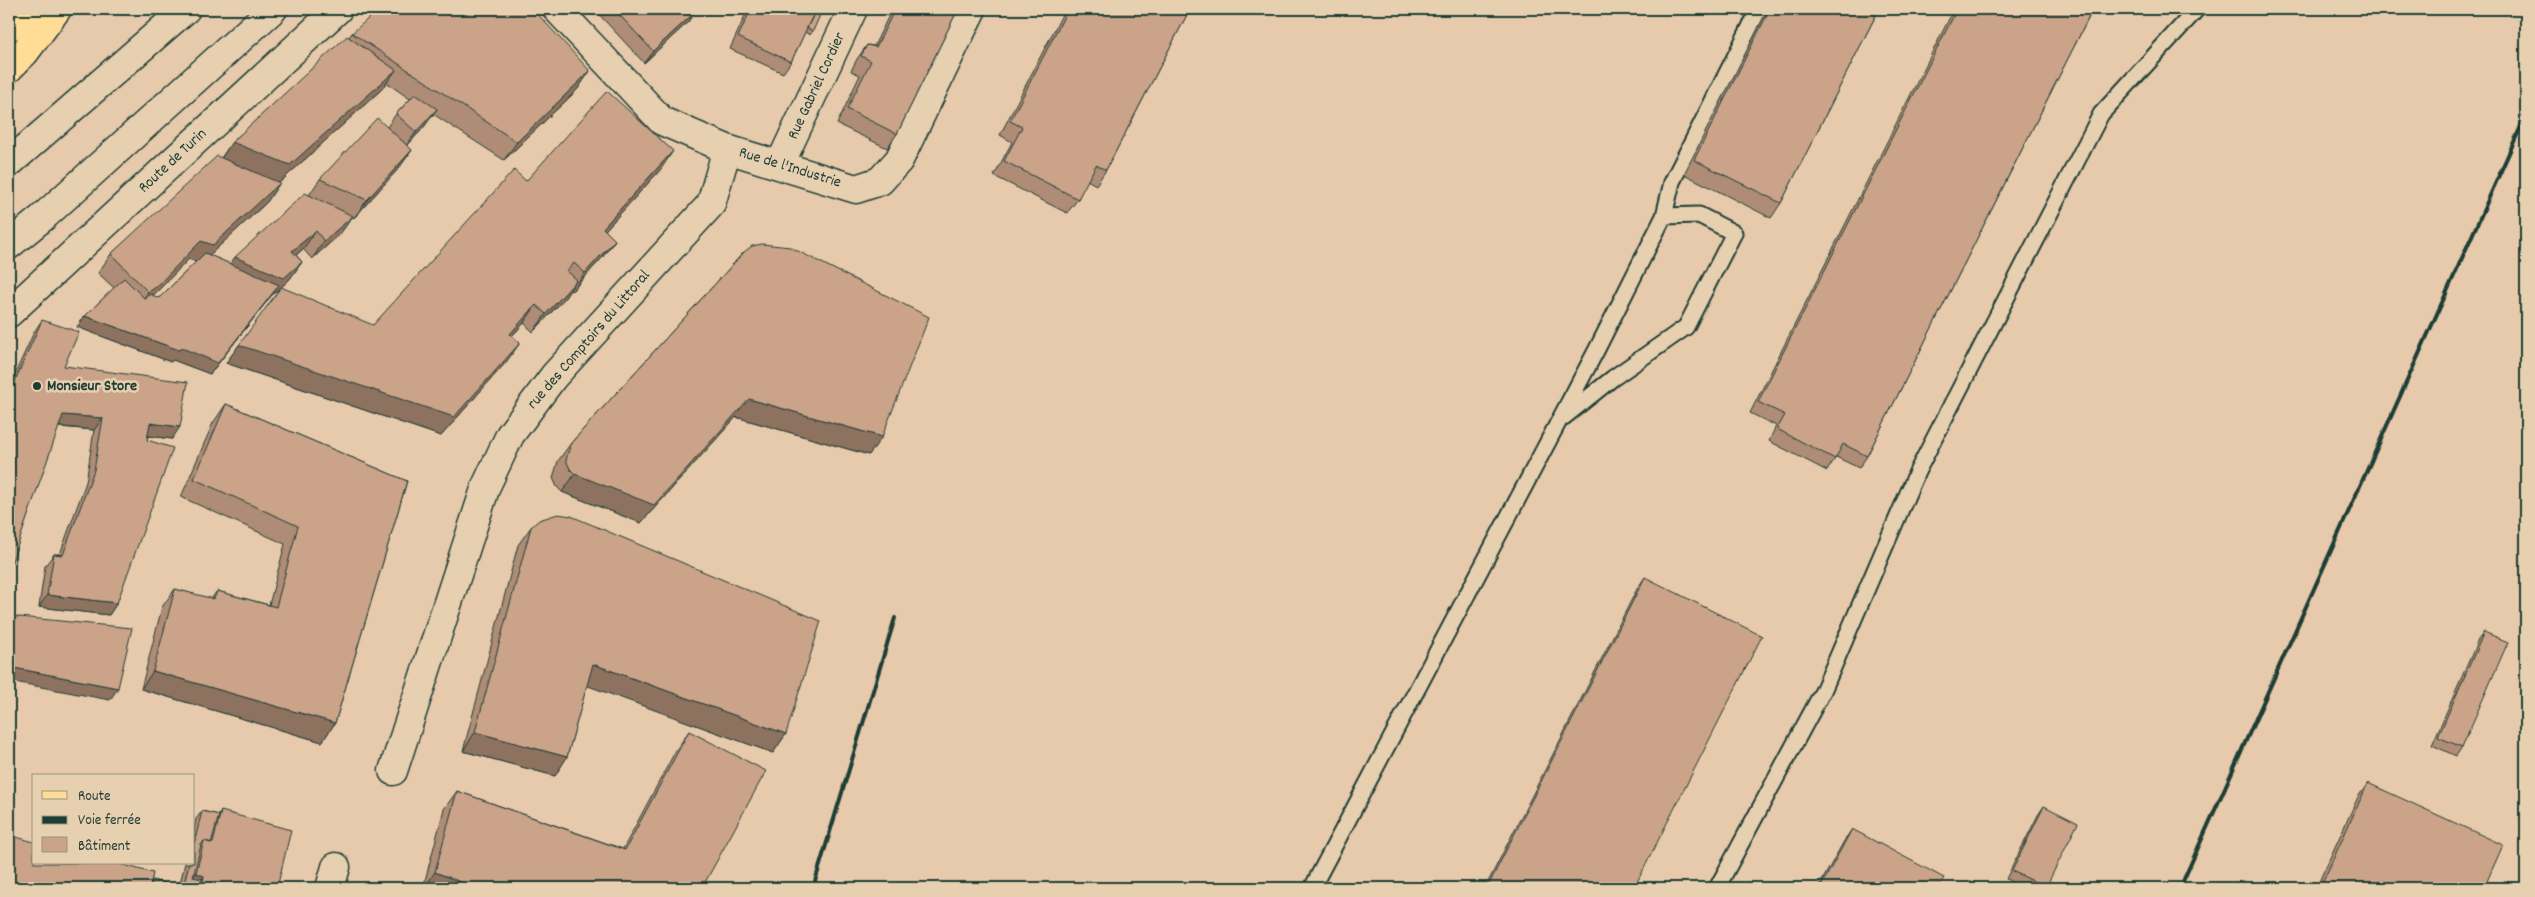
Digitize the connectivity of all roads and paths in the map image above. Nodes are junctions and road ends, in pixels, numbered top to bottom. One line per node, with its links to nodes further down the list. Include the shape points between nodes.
1 (28, 9): 11 (main road)
2 (57, 9): 12 (main road)
3 (186, 9): 14 (street)
4 (273, 9): 17 (street, via 42,218)
5 (338, 9): 18 (street, Route de Turin)
6 (557, 9): 13 (street, Rue de l'Industrie, via 662,121)
7 (853, 9): 15 (street, Rue Gabriel Cordier)
8 (972, 9): 15 (street, Rue de l'Industrie, via 899,160 880,181 856,189)
9 (1760, 9): 16 (lane, via 1672,182)
10 (2197, 9): 22 (lane, via 2101,114 1916,472 1823,691)
11 (9, 27)
12 (9, 68)
13 (726, 149): 15 (street, Rue de l'Industrie); 20 (street, rue des Comptoirs du Littoral, via 711,204 554,376 510,435 486,486)
14 (9, 162)
15 (780, 164)
16 (1664, 216): 19 (lane); 19 (lane, via 1699,215 1734,233 1686,327)
17 (9, 244)
18 (9, 313)
19 (1560, 420): 21 (lane)
20 (393, 771)
21 (1312, 888)
22 (1717, 888)

